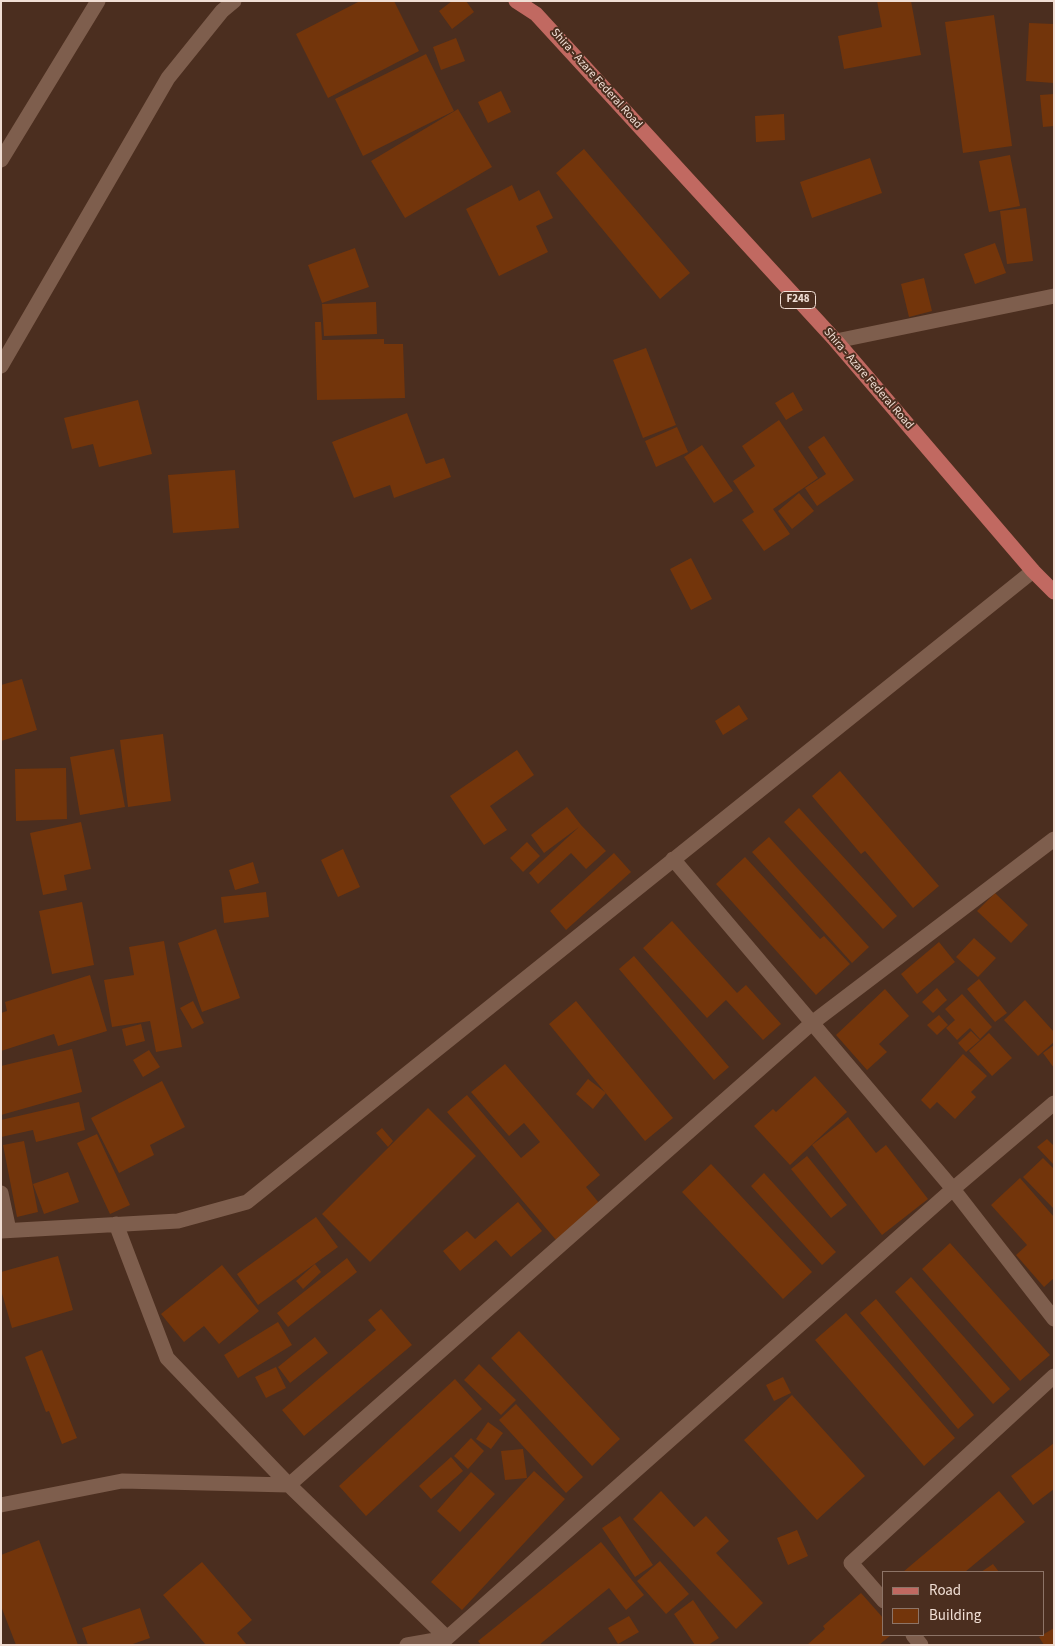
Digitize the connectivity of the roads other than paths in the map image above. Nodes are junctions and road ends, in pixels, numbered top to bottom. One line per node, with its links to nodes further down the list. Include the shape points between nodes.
1 (98, 1): 5 (street)
2 (234, 1): 8 (street, via 222,11 168,78)
3 (516, 1): 4 (main road, Shira - Azare Federal Road / F248)
4 (534, 8): 7 (main road, Shira - Azare Federal Road / F248)
5 (1, 160)
6 (1054, 296): 7 (street)
7 (836, 341): 9 (main road, Shira - Azare Federal Road / F248)
8 (1, 366)
9 (1034, 571): 10 (main road, Shira - Azare Federal Road / F248); 12 (street)
10 (1054, 592)
11 (1054, 839): 13 (street)
12 (673, 860): 13 (street); 17 (street, via 247,1202 178,1221)
13 (812, 1023): 15 (street); 21 (street)
14 (1054, 1103): 15 (street)
15 (953, 1189): 19 (street); 24 (street)
16 (1, 1194): 18 (street)
17 (116, 1224): 18 (street); 21 (street, via 167,1358)
18 (5, 1230)
19 (1054, 1319)
20 (1054, 1376): 23 (street, via 851,1563)
21 (289, 1485): 22 (street, via 122,1481); 24 (street)
22 (1, 1505)
23 (882, 1599)
24 (447, 1638): 25 (street)
25 (407, 1645)

